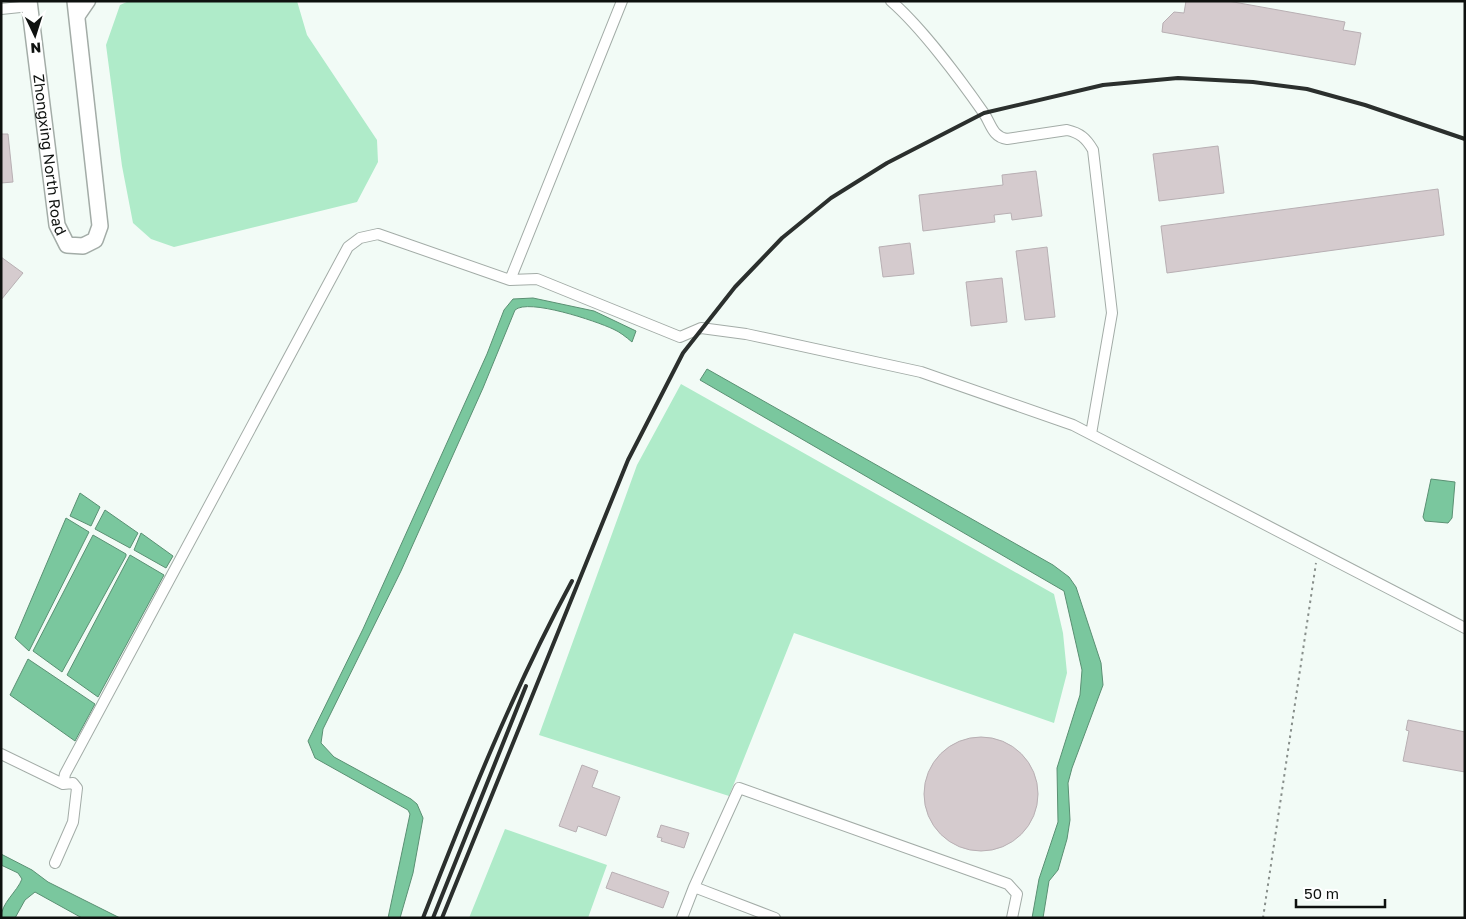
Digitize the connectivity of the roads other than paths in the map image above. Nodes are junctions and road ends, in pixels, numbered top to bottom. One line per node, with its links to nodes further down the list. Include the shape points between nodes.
1 (75, 1): 7 (main road, Zhongxing North Road)
2 (89, 1): 7 (street)
3 (622, 1): 8 (street)
4 (891, 1): 9 (street, via 932,46 1000,138 1007,140 1067,130 1087,139 1093,150 1112,313)
5 (30, 3): 6 (street); 7 (main road, Zhongxing North Road, via 57,226 67,245 83,246 96,240 100,229)
6 (1, 9)
7 (78, 17)
8 (510, 280): 9 (street, via 537,280 680,337 701,328 746,334 921,372); 12 (street, via 378,234 360,238 348,247)
9 (1091, 434): 10 (street)
10 (1465, 628)
11 (1, 754): 12 (street)
12 (63, 784): 13 (street, via 73,783 77,788 73,822)
13 (55, 863)
14 (694, 887): 15 (street); 16 (street); 17 (street, via 738,788 1008,884 1017,894)
15 (682, 918)
16 (775, 918)
17 (1012, 918)

